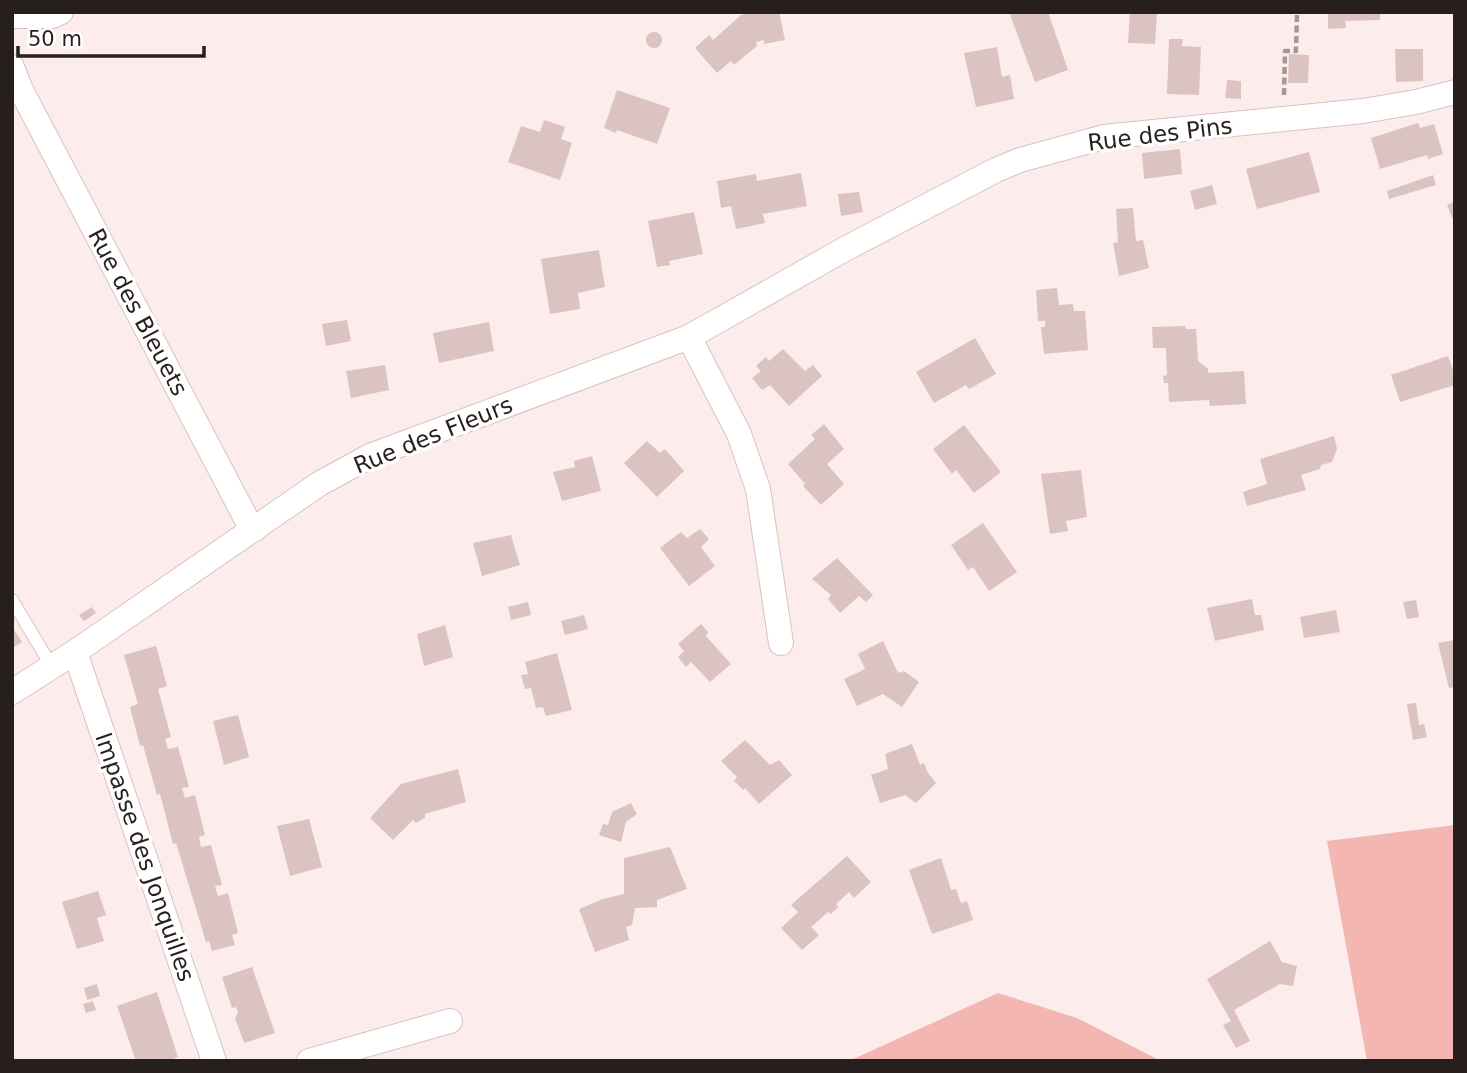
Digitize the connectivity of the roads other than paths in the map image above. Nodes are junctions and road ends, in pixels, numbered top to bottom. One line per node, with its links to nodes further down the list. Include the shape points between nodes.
1 (61, 12): 2 (street)
2 (12, 16)
3 (12, 67): 5 (street, Rue des Bleuets)
4 (1455, 92): 6 (street, Rue des Pins, via 1283,120 1104,137 996,170)
5 (18, 95): 8 (street, Rue des Bleuets)
6 (845, 249): 7 (street, Rue des Fleurs)
7 (689, 337): 8 (street, Rue des Fleurs, via 370,456 318,484); 10 (street, via 739,434 758,489)
8 (255, 529): 11 (street, Rue des Fleurs)
9 (12, 600): 12 (lane)
10 (781, 643)
11 (75, 652): 12 (street, Rue des Fleurs); 15 (street, Impasse des Jonquilles)
12 (52, 667): 13 (street, Rue des Fleurs)
13 (12, 692)
14 (450, 1021): 16 (street)
15 (214, 1061)
16 (309, 1061)

